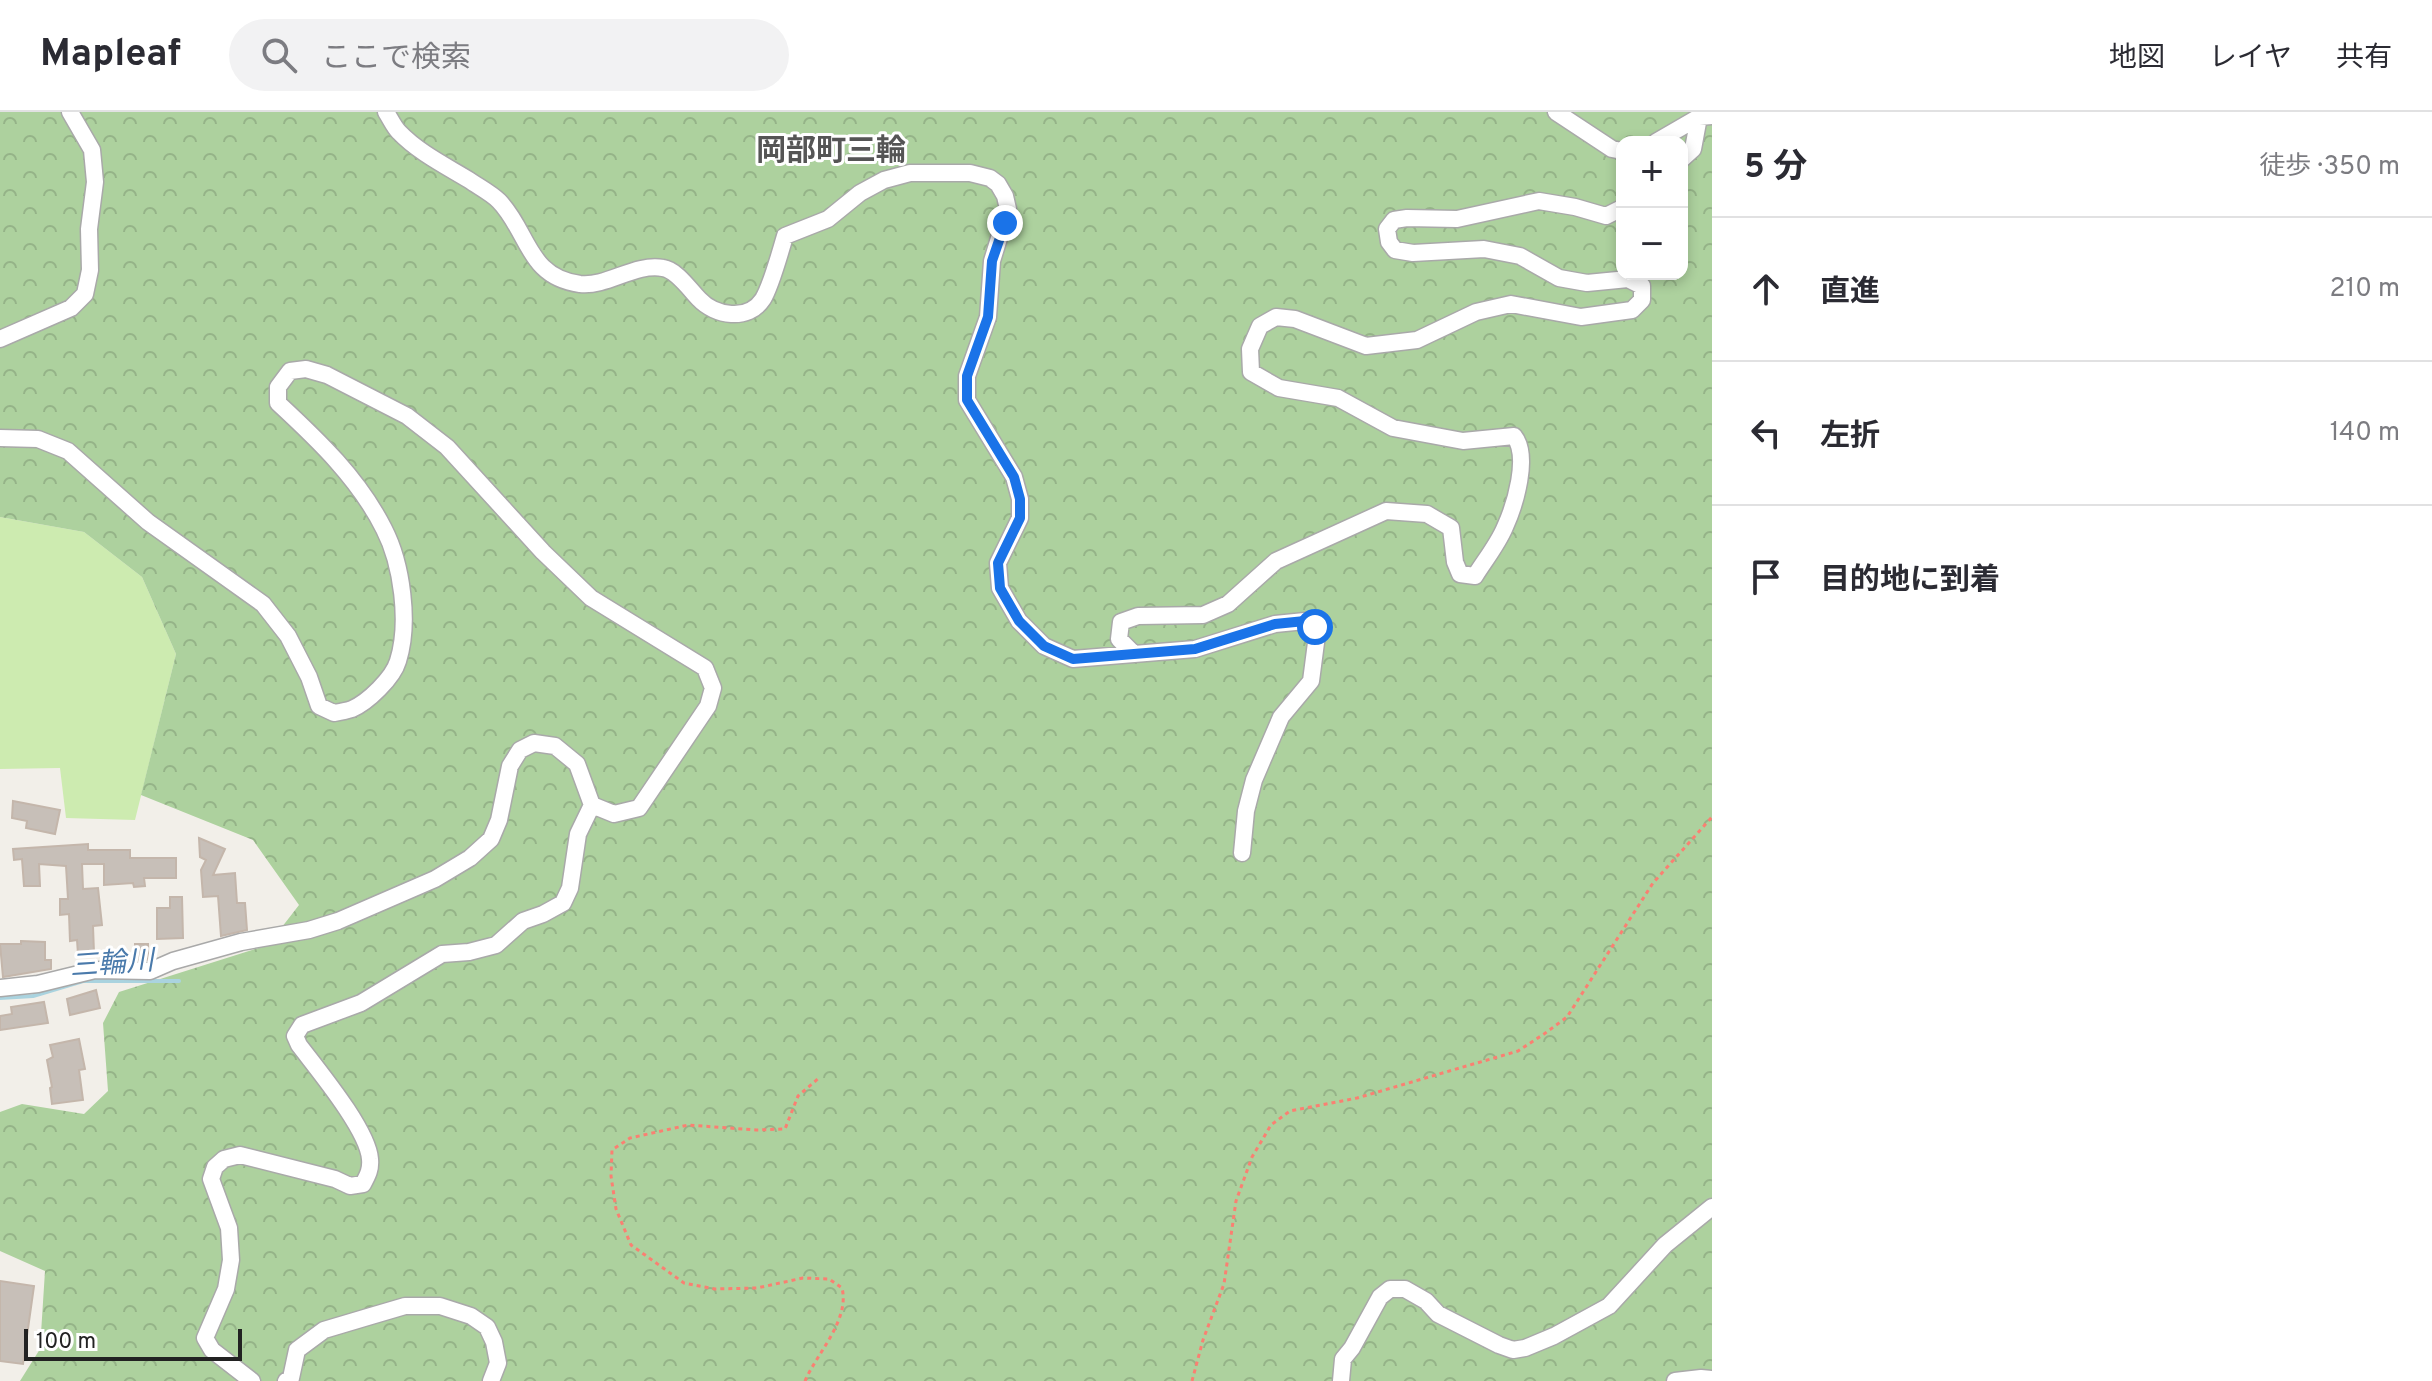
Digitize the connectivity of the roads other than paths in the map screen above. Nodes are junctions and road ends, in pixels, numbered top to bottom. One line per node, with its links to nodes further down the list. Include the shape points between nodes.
1 (70, 112): 11 (street, via 92,150 95,182 85,294 71,308)
2 (386, 112): 13 (street, via 398,132 499,201 538,265 555,276 598,283 633,270 665,268 703,303 734,315 762,300 785,236 828,219 884,180 910,173 990,178 1008,209 992,261 988,317 967,376 967,400 1014,477 1020,499 1020,518 998,563 1000,588 1019,621 1044,646 1073,659)
3 (1556, 112): 6 (street)
4 (1706, 116): 5 (street); 7 (street)
5 (1668, 136)
6 (1616, 150)
7 (1688, 154)
8 (1616, 211): 9 (street, via 1606,216 1539,201 1457,219 1394,220 1387,229 1395,250 1484,249 1520,256 1559,278 1587,283)
9 (1618, 280)
10 (1630, 280): 13 (street, via 1642,286 1642,300 1632,310 1581,317 1511,304 1476,312 1417,340 1366,346 1295,319 1276,317 1260,326 1250,349 1251,372 1279,388 1338,398 1393,428 1463,441 1514,436 1521,466 1505,528 1475,576 1460,574 1451,528 1427,514 1386,511 1276,561 1228,604 1203,615 1138,616 1121,622 1119,639)
11 (0, 339)
12 (0, 438): 14 (street, via 38,439 68,451 148,522 263,604 288,636 319,706 334,713 352,709 376,692 398,663 404,626 399,567 384,529 344,468 278,403 278,387 290,371 306,369 407,416 447,447 591,598 705,668 713,688 708,706 639,808 614,814)
13 (1134, 654): 15 (street, via 1195,649 1275,624 1305,621 1315,627 1311,681 1281,717 1254,780)
14 (592, 805): 16 (street, via 577,764 555,746 534,743 520,750 510,766 491,839 435,879 323,926 241,942 150,971 95,970); 19 (street, via 578,834 563,903 523,921 496,945 442,954 361,1003 302,1025 295,1036 364,1137 370,1158 363,1184 350,1186 240,1155 215,1167 211,1179 229,1228 231,1260 226,1289 205,1338 212,1350)
15 (1242, 853)
16 (0, 988)
17 (1712, 1207): 22 (street, via 1665,1245 1609,1306 1525,1348 1499,1345 1438,1314 1405,1289 1390,1289 1343,1359)
18 (1712, 1379): 23 (street)
19 (252, 1381)
20 (286, 1381): 21 (street, via 297,1350 324,1330 405,1306 440,1306 487,1327 498,1363)
21 (491, 1381)
22 (1341, 1381)
23 (1675, 1381)

